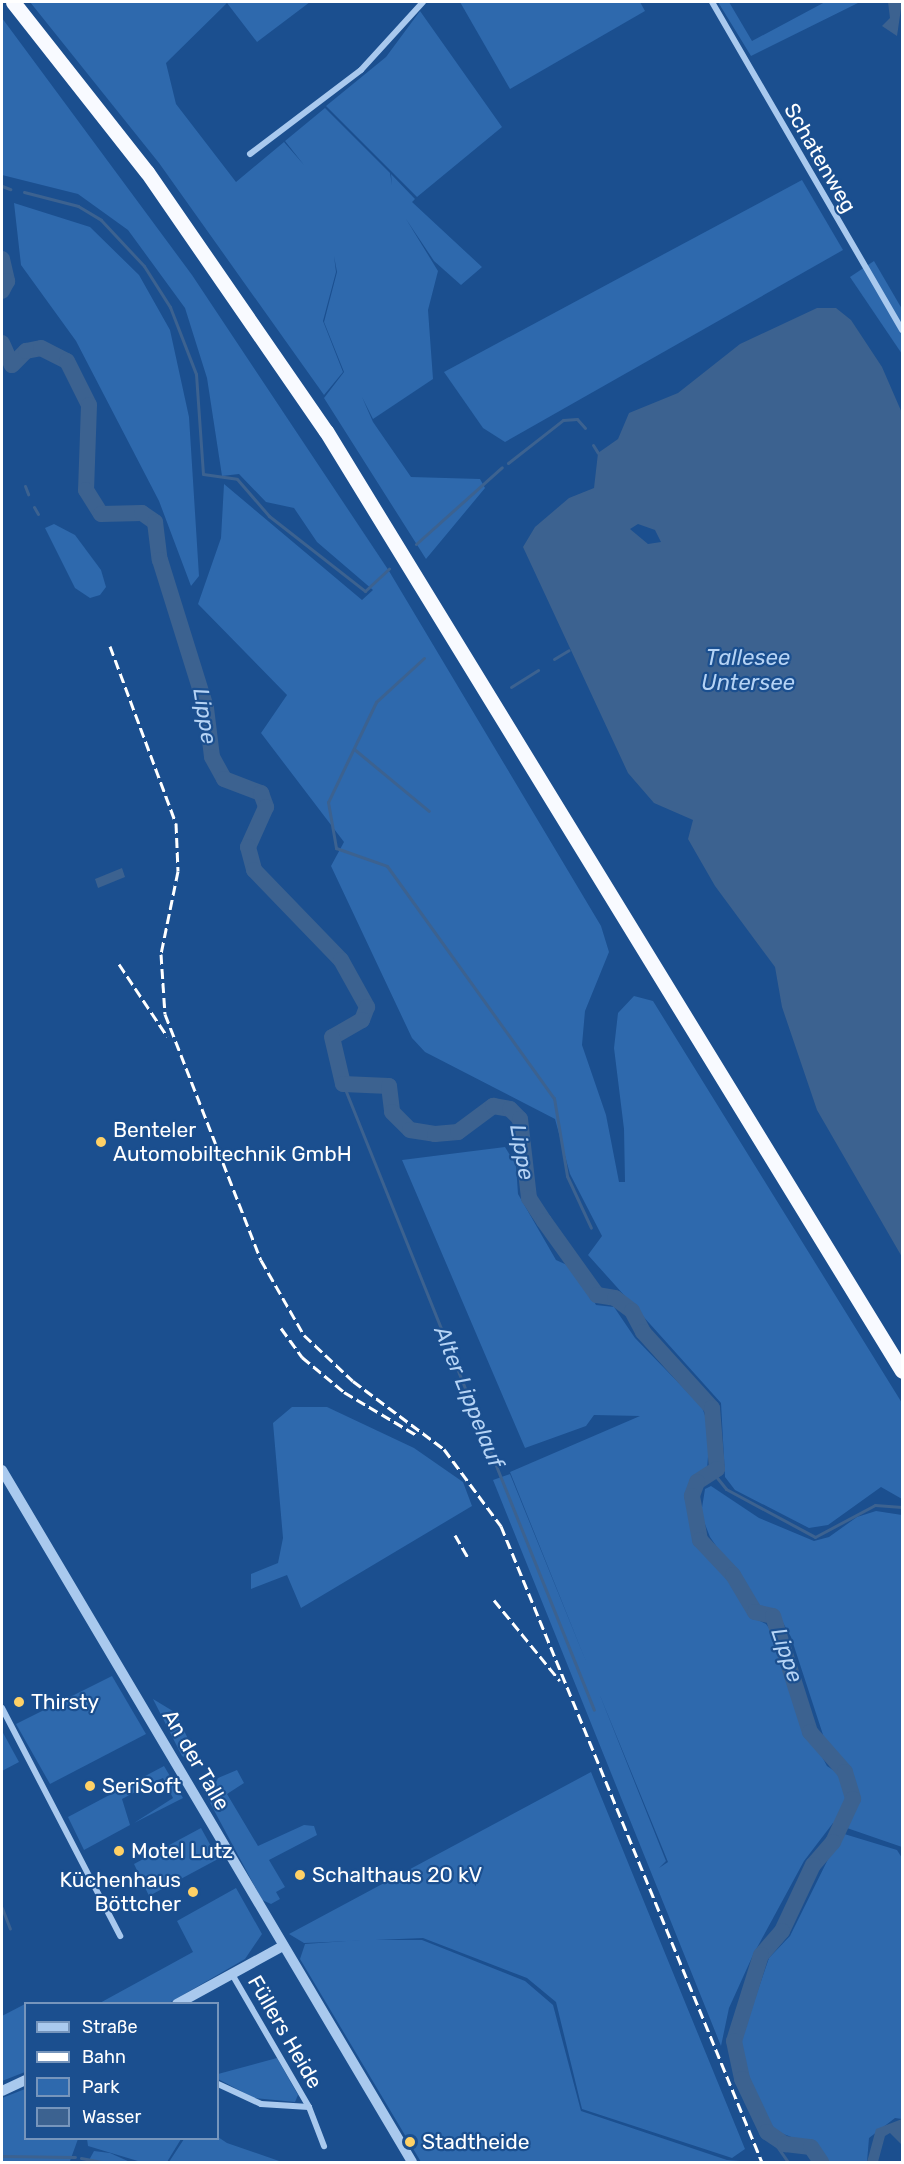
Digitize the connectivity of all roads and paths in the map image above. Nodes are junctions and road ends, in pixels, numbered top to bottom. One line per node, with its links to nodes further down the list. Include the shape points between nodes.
1 (13, 2): 6 (highway, via 147,172 326,431)
2 (423, 2): 4 (street, via 361,70)
3 (712, 2): 5 (street, Schatenweg)
4 (250, 154)
5 (903, 330)
6 (903, 1371)
7 (2, 1470): 10 (street, An der Talle)
8 (2, 1708): 9 (street)
9 (120, 1936)
10 (283, 1946): 11 (street); 18 (street, An der Talle)
11 (232, 1974): 12 (street); 16 (street, Füllers Heide)
12 (181, 2002)
13 (24, 2081): 15 (street)
14 (219, 2084): 16 (street, Füllers Heide, via 261,2104)
15 (2, 2091)
16 (309, 2107): 17 (street, Füllers Heide)
17 (324, 2146)
18 (412, 2163)

